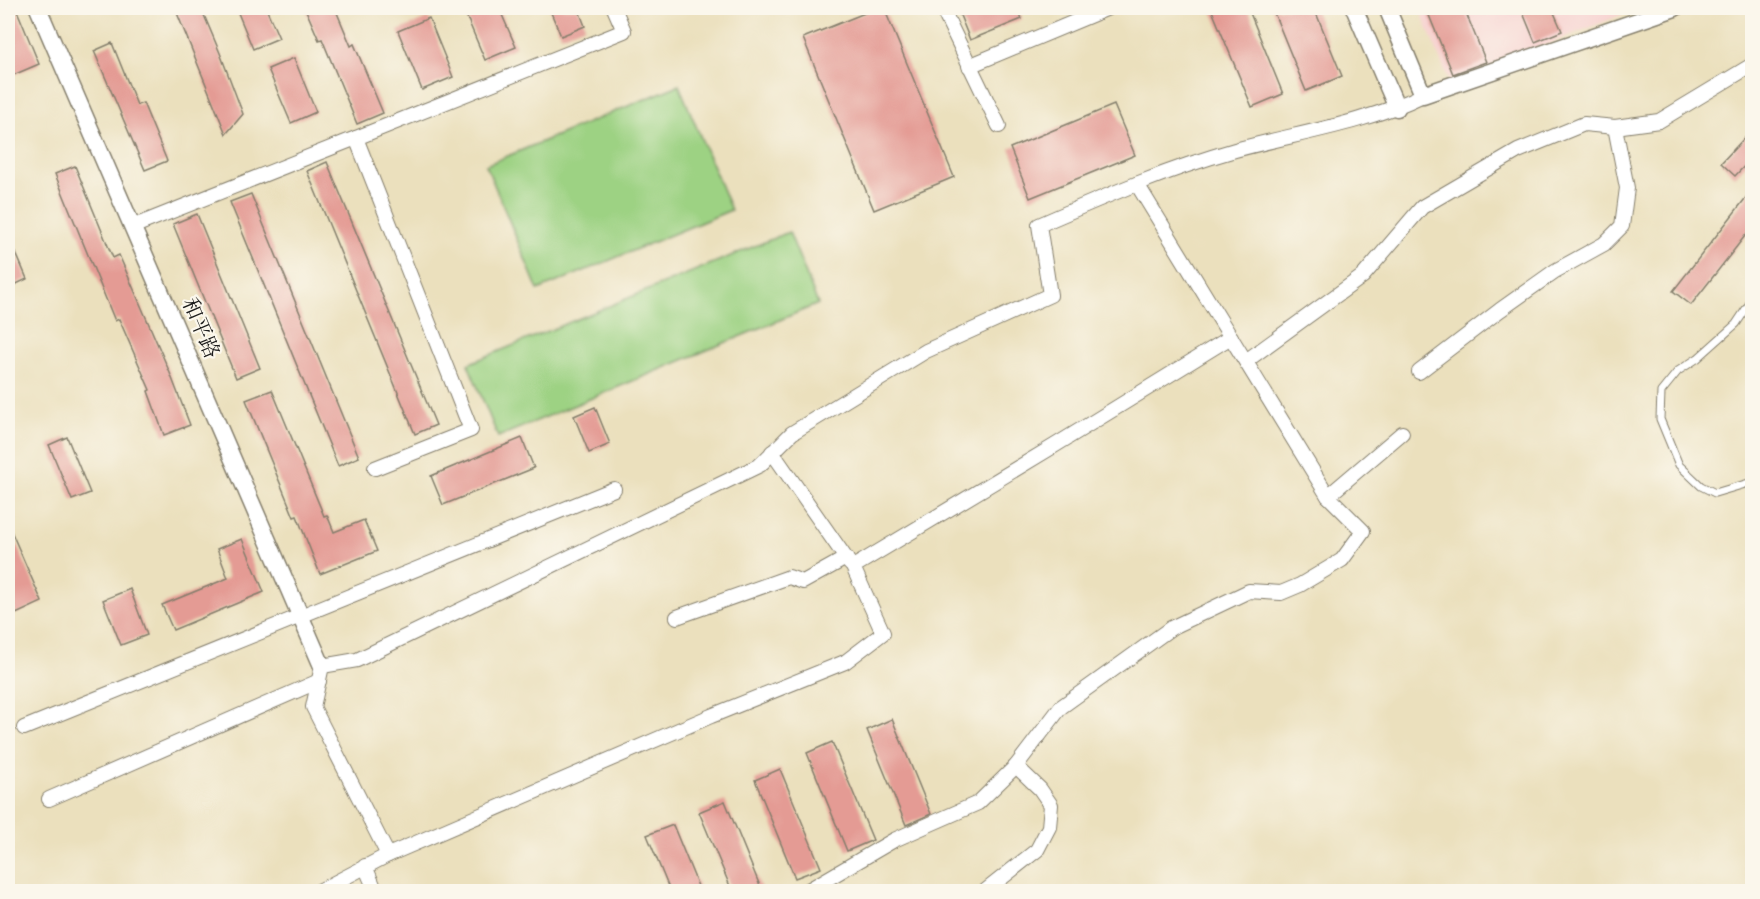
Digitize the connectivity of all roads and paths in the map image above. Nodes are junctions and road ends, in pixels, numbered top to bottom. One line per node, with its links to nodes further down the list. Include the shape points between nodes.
1 (38, 8): 16 (street, 和平路)
2 (614, 8): 14 (street, via 624,31)
3 (942, 8): 9 (street)
4 (1108, 8): 9 (street)
5 (1354, 8): 11 (street)
6 (1387, 8): 10 (street)
7 (1675, 8): 10 (street)
8 (1752, 64): 13 (street, via 1659,121)
9 (969, 66): 12 (street)
10 (1424, 95): 11 (street)
11 (1397, 108): 15 (street, via 1235,151)
12 (999, 126)
13 (1615, 127): 19 (street, via 1584,124 1518,151 1422,207 1363,276); 20 (street, via 1627,188 1622,226 1604,244 1555,271)
14 (356, 138): 16 (street); 23 (street, via 471,430)
15 (1137, 184): 18 (street); 22 (street, via 1039,225 1050,295 926,351 792,433)
16 (132, 227): 28 (street, 和平路)
17 (1752, 300): 24 (lane, via 1736,324 1678,371 1661,392 1660,419 1679,465 1701,486 1715,493)
18 (1231, 337): 19 (street); 27 (street, via 1054,446)
19 (1246, 361): 26 (street)
20 (1419, 372)
21 (1402, 433): 26 (street)
22 (772, 452): 27 (street); 30 (street, via 749,470 357,660)
23 (375, 468)
24 (1752, 482)
25 (614, 489): 28 (street)
26 (1328, 496): 32 (street, via 1363,531 1342,560 1281,593 1249,591 1171,628 1060,707)
27 (850, 563): 29 (street, via 803,582 789,577); 34 (street, via 883,633 845,662)
28 (300, 615): 30 (street, 和平路); 31 (street)
29 (677, 617)
30 (320, 673): 33 (street); 34 (street, via 313,707)
31 (24, 728)
32 (1016, 766): 38 (street, via 978,803 894,840); 39 (street, via 1052,805 1049,827 1037,850)
33 (49, 799)
34 (388, 855): 35 (street)
35 (365, 867): 36 (street); 37 (street)
36 (317, 891)
37 (376, 891)
38 (805, 891)
39 (984, 891)

